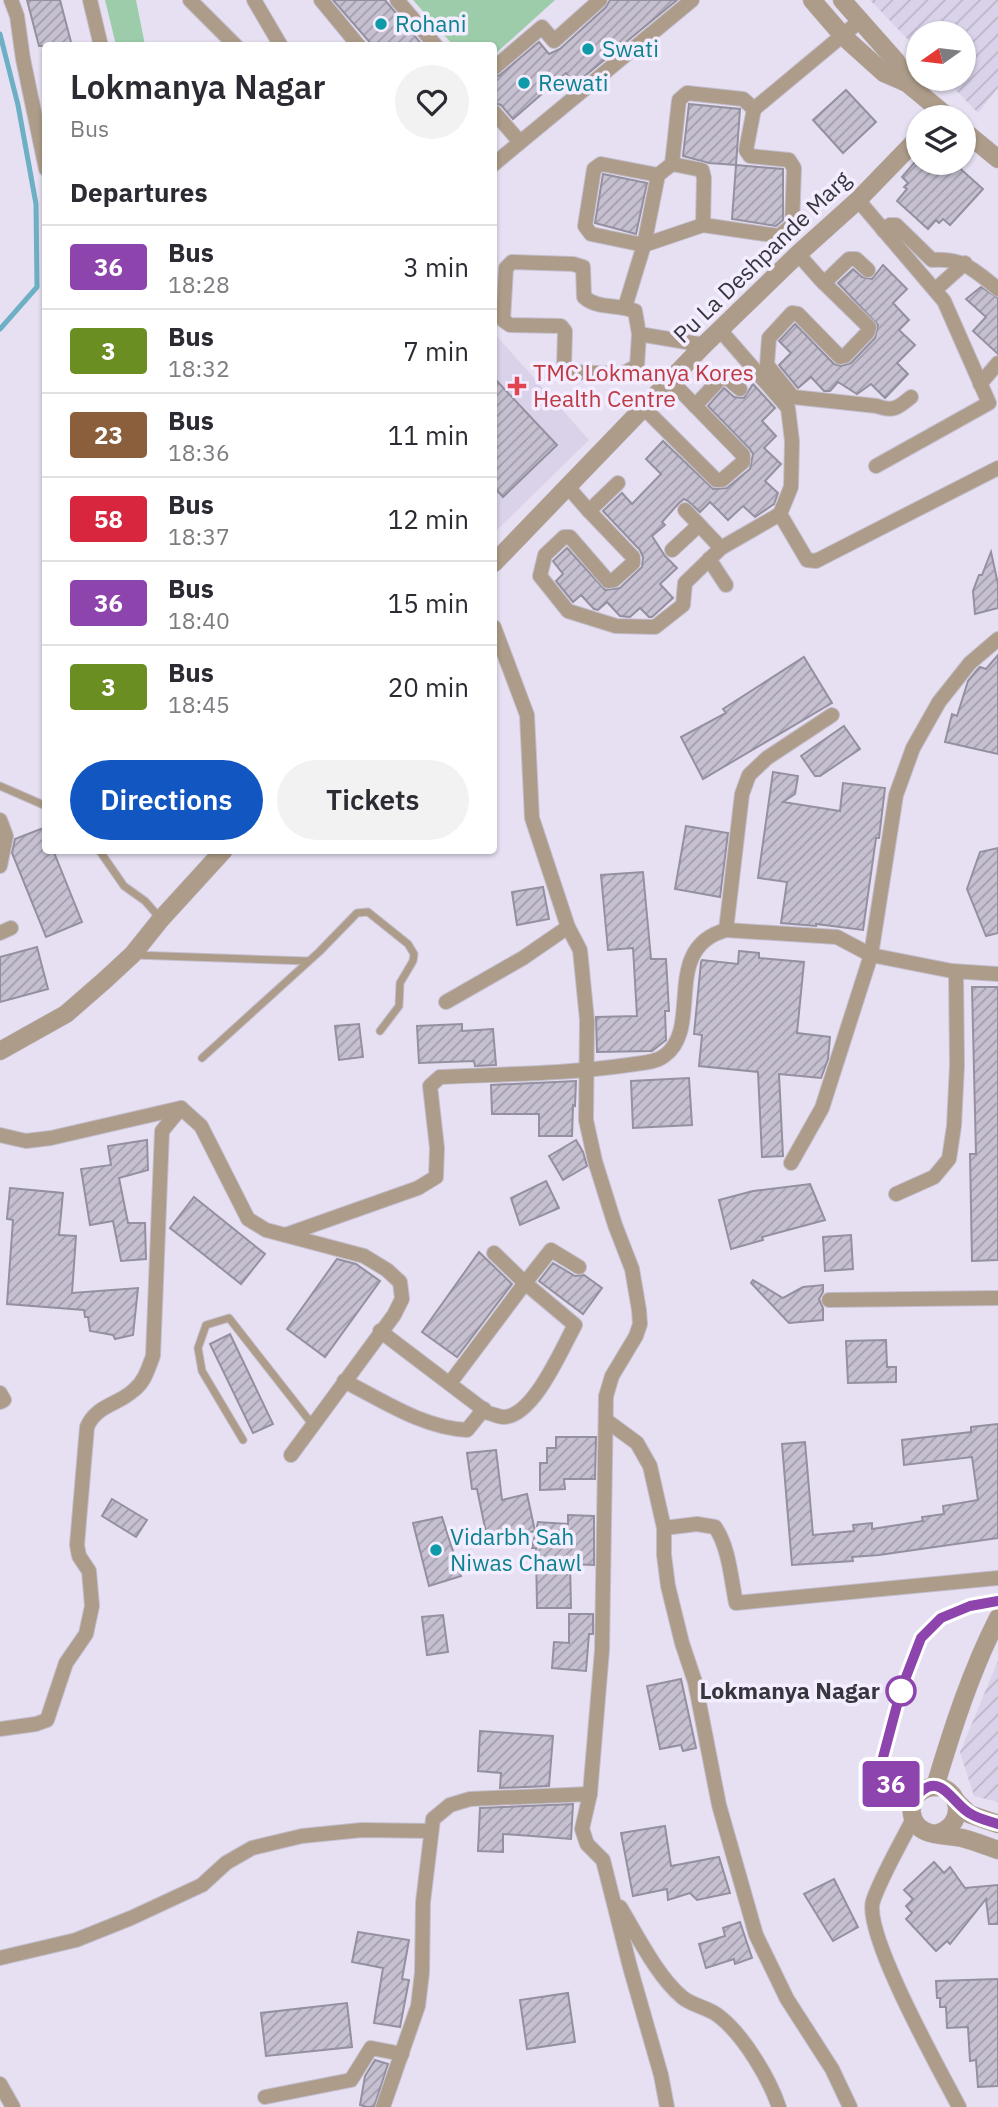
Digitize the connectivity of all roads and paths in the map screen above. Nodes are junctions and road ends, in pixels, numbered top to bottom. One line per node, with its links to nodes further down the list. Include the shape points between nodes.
1 (11, 0): 27 (street)
2 (90, 0): 13 (street)
3 (190, 0): 14 (street)
4 (254, 0): 15 (street)
5 (321, 0): 16 (street)
6 (397, 0): 17 (street)
7 (600, 0): 18 (street, via 554,41 542,27)
8 (692, 0): 26 (street)
9 (812, 0): 12 (street)
10 (842, 0): 11 (street)
11 (861, 20): 12 (street); 19 (street, via 896,61)
12 (844, 37): 20 (street, via 884,73); 23 (street)
13 (100, 42)
14 (232, 42)
15 (279, 42)
16 (356, 42)
17 (433, 42)
18 (497, 65)
19 (906, 81)
20 (906, 83)
21 (916, 91): 22 (street)
22 (931, 105)
23 (754, 109): 31 (street, via 743,99 687,93 680,100); 36 (street, via 746,150 750,156 789,160 794,168 792,225)
24 (497, 115): 26 (street)
25 (976, 140): 29 (street)
26 (520, 142): 30 (street)
27 (42, 150)
28 (906, 150): 33 (street, Pu La Deshpande Marg)
29 (997, 155)
30 (497, 161)
31 (672, 164): 32 (street); 34 (street, via 702,170)
32 (658, 175): 37 (street); 37 (street, via 601,164 594,169 585,226 591,234)
33 (858, 200): 35 (street); 38 (street, Pu La Deshpande Marg)
34 (703, 225): 36 (street); 37 (street)
35 (884, 230): 39 (street, via 896,225 932,260); 42 (street)
36 (779, 236): 38 (street)
37 (644, 245): 44 (street)
38 (797, 255): 41 (street); 45 (street, Pu La Deshpande Marg)
39 (965, 263): 42 (street); 43 (street)
40 (867, 270): 41 (street, via 856,259 849,259)
41 (824, 283): 52 (street, via 869,327 868,332 841,357 792,313 769,338 767,365 793,397 888,410)
42 (936, 289): 50 (street)
43 (998, 289)
44 (625, 307): 46 (street, via 635,311); 46 (street, via 592,304 584,297 583,267 512,262 506,268 503,320 562,326 564,368 572,372 622,374 638,366)
45 (720, 330): 47 (street, Pu La Deshpande Marg); 62 (street, via 788,408 791,487)
46 (639, 334): 47 (street)
47 (704, 345): 49 (street, Pu La Deshpande Marg)
48 (998, 363): 50 (street)
49 (670, 380): 54 (street); 55 (street, Pu La Deshpande Marg)
50 (980, 384): 53 (street)
51 (740, 389): 54 (street, via 727,378 720,379)
52 (911, 397)
53 (994, 405): 56 (street)
54 (695, 407): 55 (street, via 743,455 743,462 722,480 716,480)
55 (643, 408): 59 (street, Pu La Deshpande Marg)
56 (876, 466)
57 (998, 468): 62 (street, via 816,561 807,560)
58 (618, 484): 61 (street)
59 (567, 486): 61 (street); 67 (street, Pu La Deshpande Marg)
60 (685, 510): 63 (street)
61 (589, 511): 66 (street, via 633,557 633,563 608,581 570,537 564,537 545,555 540,576 568,611 616,626 654,627 683,605 685,583)
62 (780, 514): 64 (street)
63 (699, 525): 64 (street); 65 (street)
64 (721, 548): 66 (street)
65 (672, 550)
66 (709, 559): 68 (street)
67 (497, 560)
68 (726, 585)
69 (497, 634): 79 (street, via 527,715 532,818)
70 (998, 639): 82 (street, via 970,663 939,702 913,748 896,795)
71 (832, 715): 80 (street, via 749,775 742,794)
72 (0, 786): 73 (lane)
73 (42, 804)
74 (0, 820): 77 (street, via 6,836)
75 (102, 854): 78 (lane, via 124,886)
76 (220, 854): 78 (street)
77 (0, 866)
78 (161, 919): 81 (street)
79 (568, 927): 86 (street); 90 (street, via 580,950)
80 (726, 930): 82 (street, via 837,937); 90 (street, via 711,934 689,963 678,1037 665,1056)
81 (133, 954): 83 (lane); 88 (street, via 66,1014)
82 (871, 955): 84 (street); 93 (street, via 822,1108)
83 (308, 961): 87 (lane, via 357,913 368,912 408,944 413,961 400,983 399,1006); 89 (lane)
84 (952, 971): 85 (street); 94 (street, via 956,973 957,1065 950,1159 934,1177)
85 (998, 974)
86 (446, 1002)
87 (380, 1031)
88 (0, 1051)
89 (202, 1058)
90 (588, 1071): 95 (street, via 440,1077 430,1086 436,1177 418,1188); 107 (street, via 586,1120 594,1161 632,1269 640,1324 612,1376 606,1396)
91 (181, 1108): 92 (street, via 51,1138 26,1141); 95 (street, via 201,1126 248,1219); 115 (street, via 162,1131 153,1356 144,1379 133,1391 91,1416 87,1427 77,1526 79,1556 89,1571 92,1590 86,1634 66,1663 47,1720)
92 (0, 1135)
93 (791, 1163)
94 (896, 1194)
95 (285, 1235): 101 (street, via 364,1256 400,1282 402,1299)
96 (494, 1254): 98 (street)
97 (579, 1267): 98 (street, via 551,1250)
98 (525, 1283): 103 (street); 106 (street, via 575,1325 527,1405 503,1417)
99 (998, 1298): 100 (street)
100 (829, 1300)
101 (380, 1331): 102 (street); 103 (street)
102 (344, 1381): 106 (street, via 411,1416 455,1429 467,1430); 108 (street)
103 (450, 1383): 106 (street)
104 (0, 1393): 105 (street, via 4,1400)
105 (0, 1402)
106 (484, 1409)
107 (607, 1421): 111 (street, via 637,1443 650,1466); 117 (street, via 601,1650)
108 (312, 1424): 109 (lane, via 229,1318 206,1325 198,1348 202,1371); 110 (street)
109 (243, 1440)
110 (291, 1455)
111 (664, 1528): 112 (street, via 715,1527 725,1550 736,1603); 133 (street, via 668,1586 695,1682 719,1805 756,1935 787,2000 832,2069)
112 (998, 1578)
113 (998, 1601): 119 (lane, via 947,1615 921,1638 881,1765 886,1780)
114 (998, 1618): 116 (street)
115 (0, 1729)
116 (935, 1787): 118 (street); 119 (street, via 925,1789)
117 (590, 1794): 121 (street, via 470,1798 438,1813); 124 (street, via 582,1829 587,1844 603,1860)
118 (956, 1801): 120 (street, via 969,1814); 122 (street, via 956,1820)
119 (913, 1810): 122 (street, via 918,1827); 134 (street, via 872,1903 875,1929 894,1980)
120 (998, 1824)
121 (431, 1831): 125 (street, via 302,1836 253,1848 226,1863 202,1885 131,1918 76,1940); 126 (street, via 418,2006)
122 (934, 1834): 123 (street)
123 (998, 1850)
124 (612, 1895): 131 (street); 132 (street, via 671,1985 683,1998 721,2017 751,2053)
125 (0, 1958)
126 (402, 2054): 128 (street, via 371,2048 351,2080); 130 (street)
127 (0, 2084): 129 (street)
128 (265, 2096)
129 (13, 2107)
130 (383, 2107)
131 (667, 2107)
132 (779, 2107)
133 (850, 2107)
134 (959, 2107)

